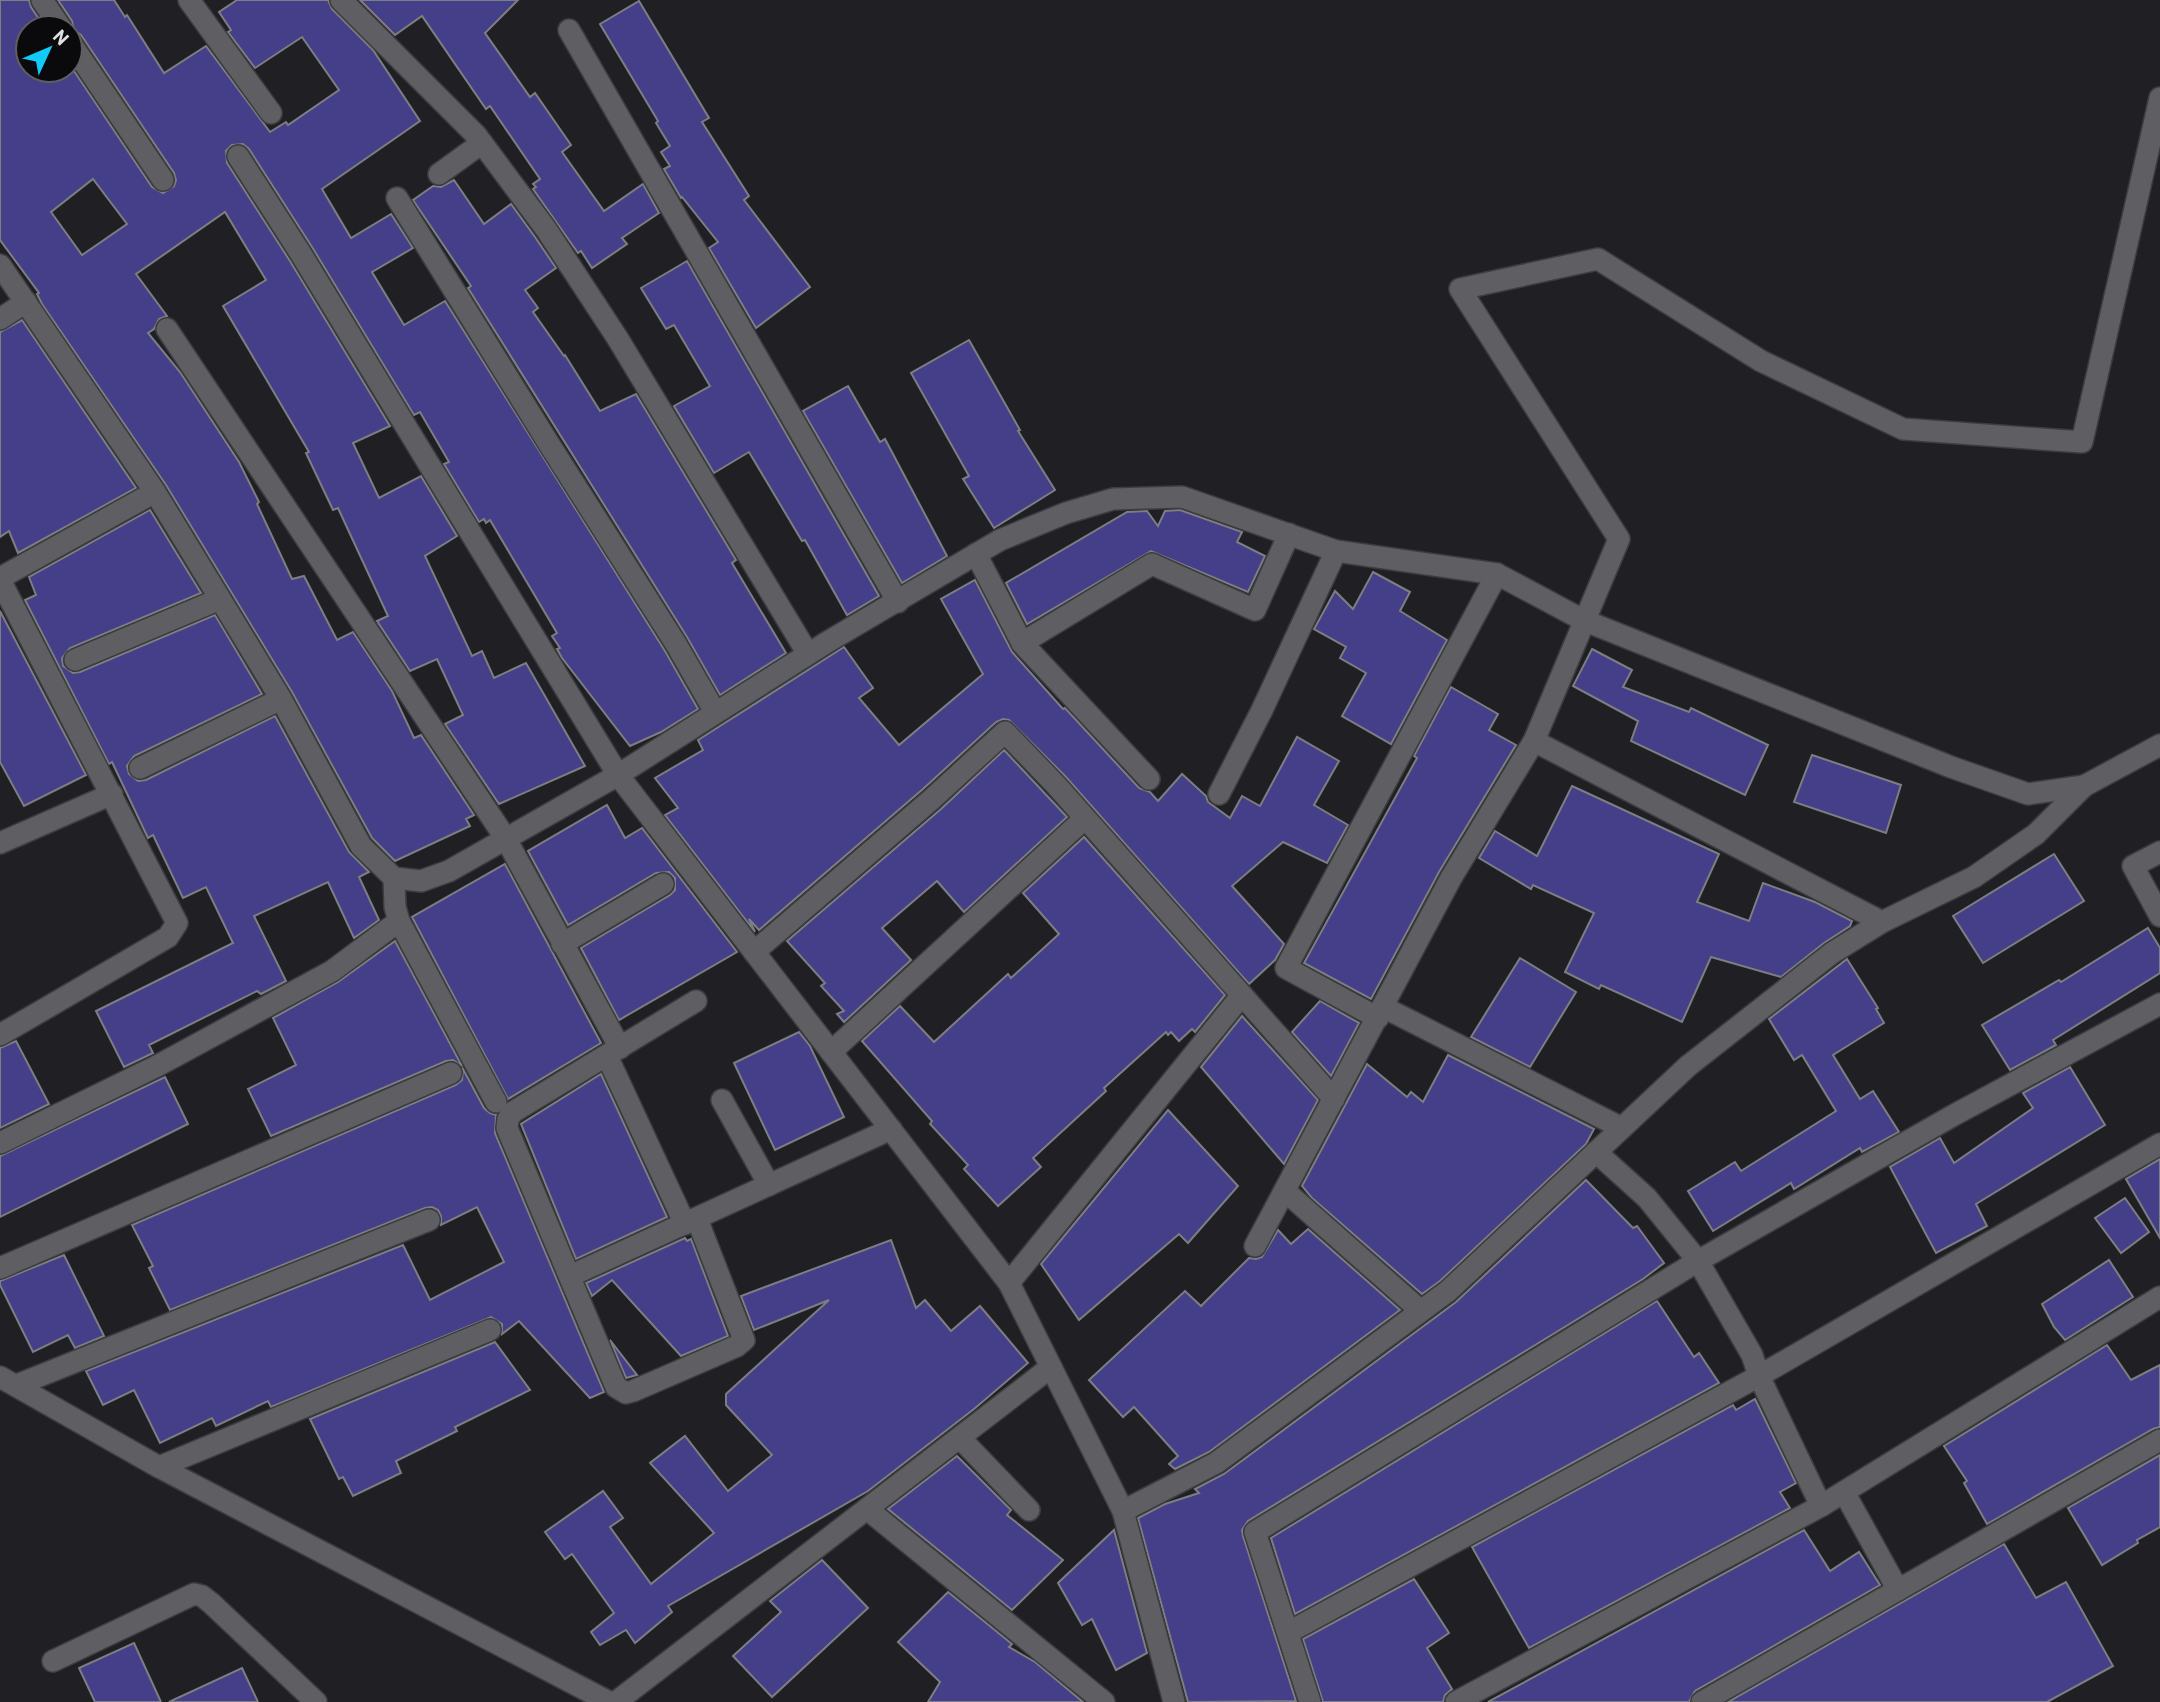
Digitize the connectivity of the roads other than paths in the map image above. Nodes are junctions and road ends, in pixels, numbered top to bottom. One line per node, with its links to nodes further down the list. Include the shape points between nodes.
1 (189, 0): 6 (street)
2 (341, 0): 7 (street)
3 (569, 30): 23 (street)
4 (84, 63): 10 (street)
5 (2160, 98): 24 (street, via 2082,442 1902,429 1761,361 1598,259 1460,289 1619,539)
6 (271, 113)
7 (482, 143): 9 (street); 26 (street, via 546,229 618,339)
8 (238, 156): 33 (street)
9 (439, 174)
10 (163, 180)
11 (397, 198): 29 (street)
12 (0, 265): 13 (street)
13 (26, 302): 14 (street); 16 (street)
14 (0, 319)
15 (167, 329): 39 (street)
16 (155, 492): 21 (street); 22 (street)
17 (1289, 534): 18 (street); 19 (street, via 1182,497 1113,499 1011,535); 25 (street, via 1255,610 1152,564)
18 (1336, 551): 20 (street); 37 (street)
19 (976, 554): 23 (street); 25 (street)
20 (1497, 574): 24 (street); 52 (street, via 1286,968)
21 (0, 579): 36 (street)
22 (220, 599): 27 (street); 28 (street)
23 (898, 602): 26 (street)
24 (1583, 621): 30 (street); 35 (street, via 2028,794)
25 (1022, 643): 34 (street)
26 (808, 654): 29 (street)
27 (75, 660)
28 (281, 699): 32 (street); 42 (street, via 361,846)
29 (715, 712): 33 (street)
30 (1534, 741): 46 (street); 52 (street, via 1451,878)
31 (2160, 745): 35 (street)
32 (140, 768)
33 (618, 775): 39 (street); 48 (street)
34 (1149, 779)
35 (2084, 786): 46 (street, via 2036,834 1974,877)
36 (112, 794): 40 (street); 53 (street, via 177,923 168,937)
37 (1219, 794)
38 (1084, 819): 48 (street, via 1004,732); 49 (street); 55 (street)
39 (506, 839): 42 (street, via 421,881); 47 (street)
40 (0, 843)
41 (2160, 852): 44 (street, via 2133,866)
42 (394, 878): 45 (street)
43 (663, 884): 47 (street)
44 (2160, 916)
45 (399, 921): 59 (street); 62 (street, via 332,971 157,1066)
46 (1882, 922): 60 (street, via 1832,953 1688,1066)
47 (562, 944): 54 (street)
48 (754, 952): 55 (street)
49 (1242, 995): 57 (street); 73 (street)
50 (696, 1001): 54 (street)
51 (2160, 1004): 70 (street)
52 (1381, 1013): 57 (street); 60 (street)
53 (0, 1035)
54 (613, 1052): 68 (street); 72 (street, via 508,1119 507,1128)
55 (831, 1052): 61 (street)
56 (451, 1073): 71 (street)
57 (1334, 1099): 66 (street)
58 (722, 1100): 65 (street)
59 (496, 1102)
60 (1622, 1128): 64 (street)
61 (891, 1129): 65 (street); 73 (street)
62 (0, 1143)
63 (2160, 1144): 78 (street)
64 (1596, 1152): 70 (street, via 1647,1198); 75 (street)
65 (769, 1185): 68 (street)
66 (1285, 1191): 69 (street); 75 (street)
67 (429, 1220): 79 (street)
68 (691, 1221): 72 (street); 72 (street, via 743,1335 737,1346 633,1391 621,1391)
69 (1255, 1246)
70 (1698, 1261): 78 (street, via 1752,1355); 89 (street, via 1255,1532)
71 (0, 1268)
72 (570, 1276)
73 (1009, 1283): 77 (street)
74 (2160, 1297): 83 (street)
75 (1421, 1311): 87 (street, via 1216,1463)
76 (490, 1330): 82 (street)
77 (1051, 1367): 80 (street); 87 (street)
78 (1759, 1376): 84 (street); 89 (street)
79 (8, 1381): 82 (street)
80 (960, 1438): 85 (street); 86 (street)
81 (2160, 1440): 88 (street)
82 (159, 1467): 92 (street)
83 (1844, 1492): 84 (street); 88 (street)
84 (1821, 1506): 97 (street)
85 (867, 1509): 93 (street); 94 (street)
86 (1030, 1510)
87 (1123, 1511): 95 (street)
88 (1898, 1590): 98 (street)
89 (1289, 1632): 96 (street)
90 (53, 1661): 91 (street, via 194,1594 211,1602)
91 (316, 1702)
92 (609, 1702)
93 (616, 1702)
94 (1104, 1702)
95 (1174, 1702)
96 (1310, 1702)
97 (1456, 1702)
98 (1702, 1702)

